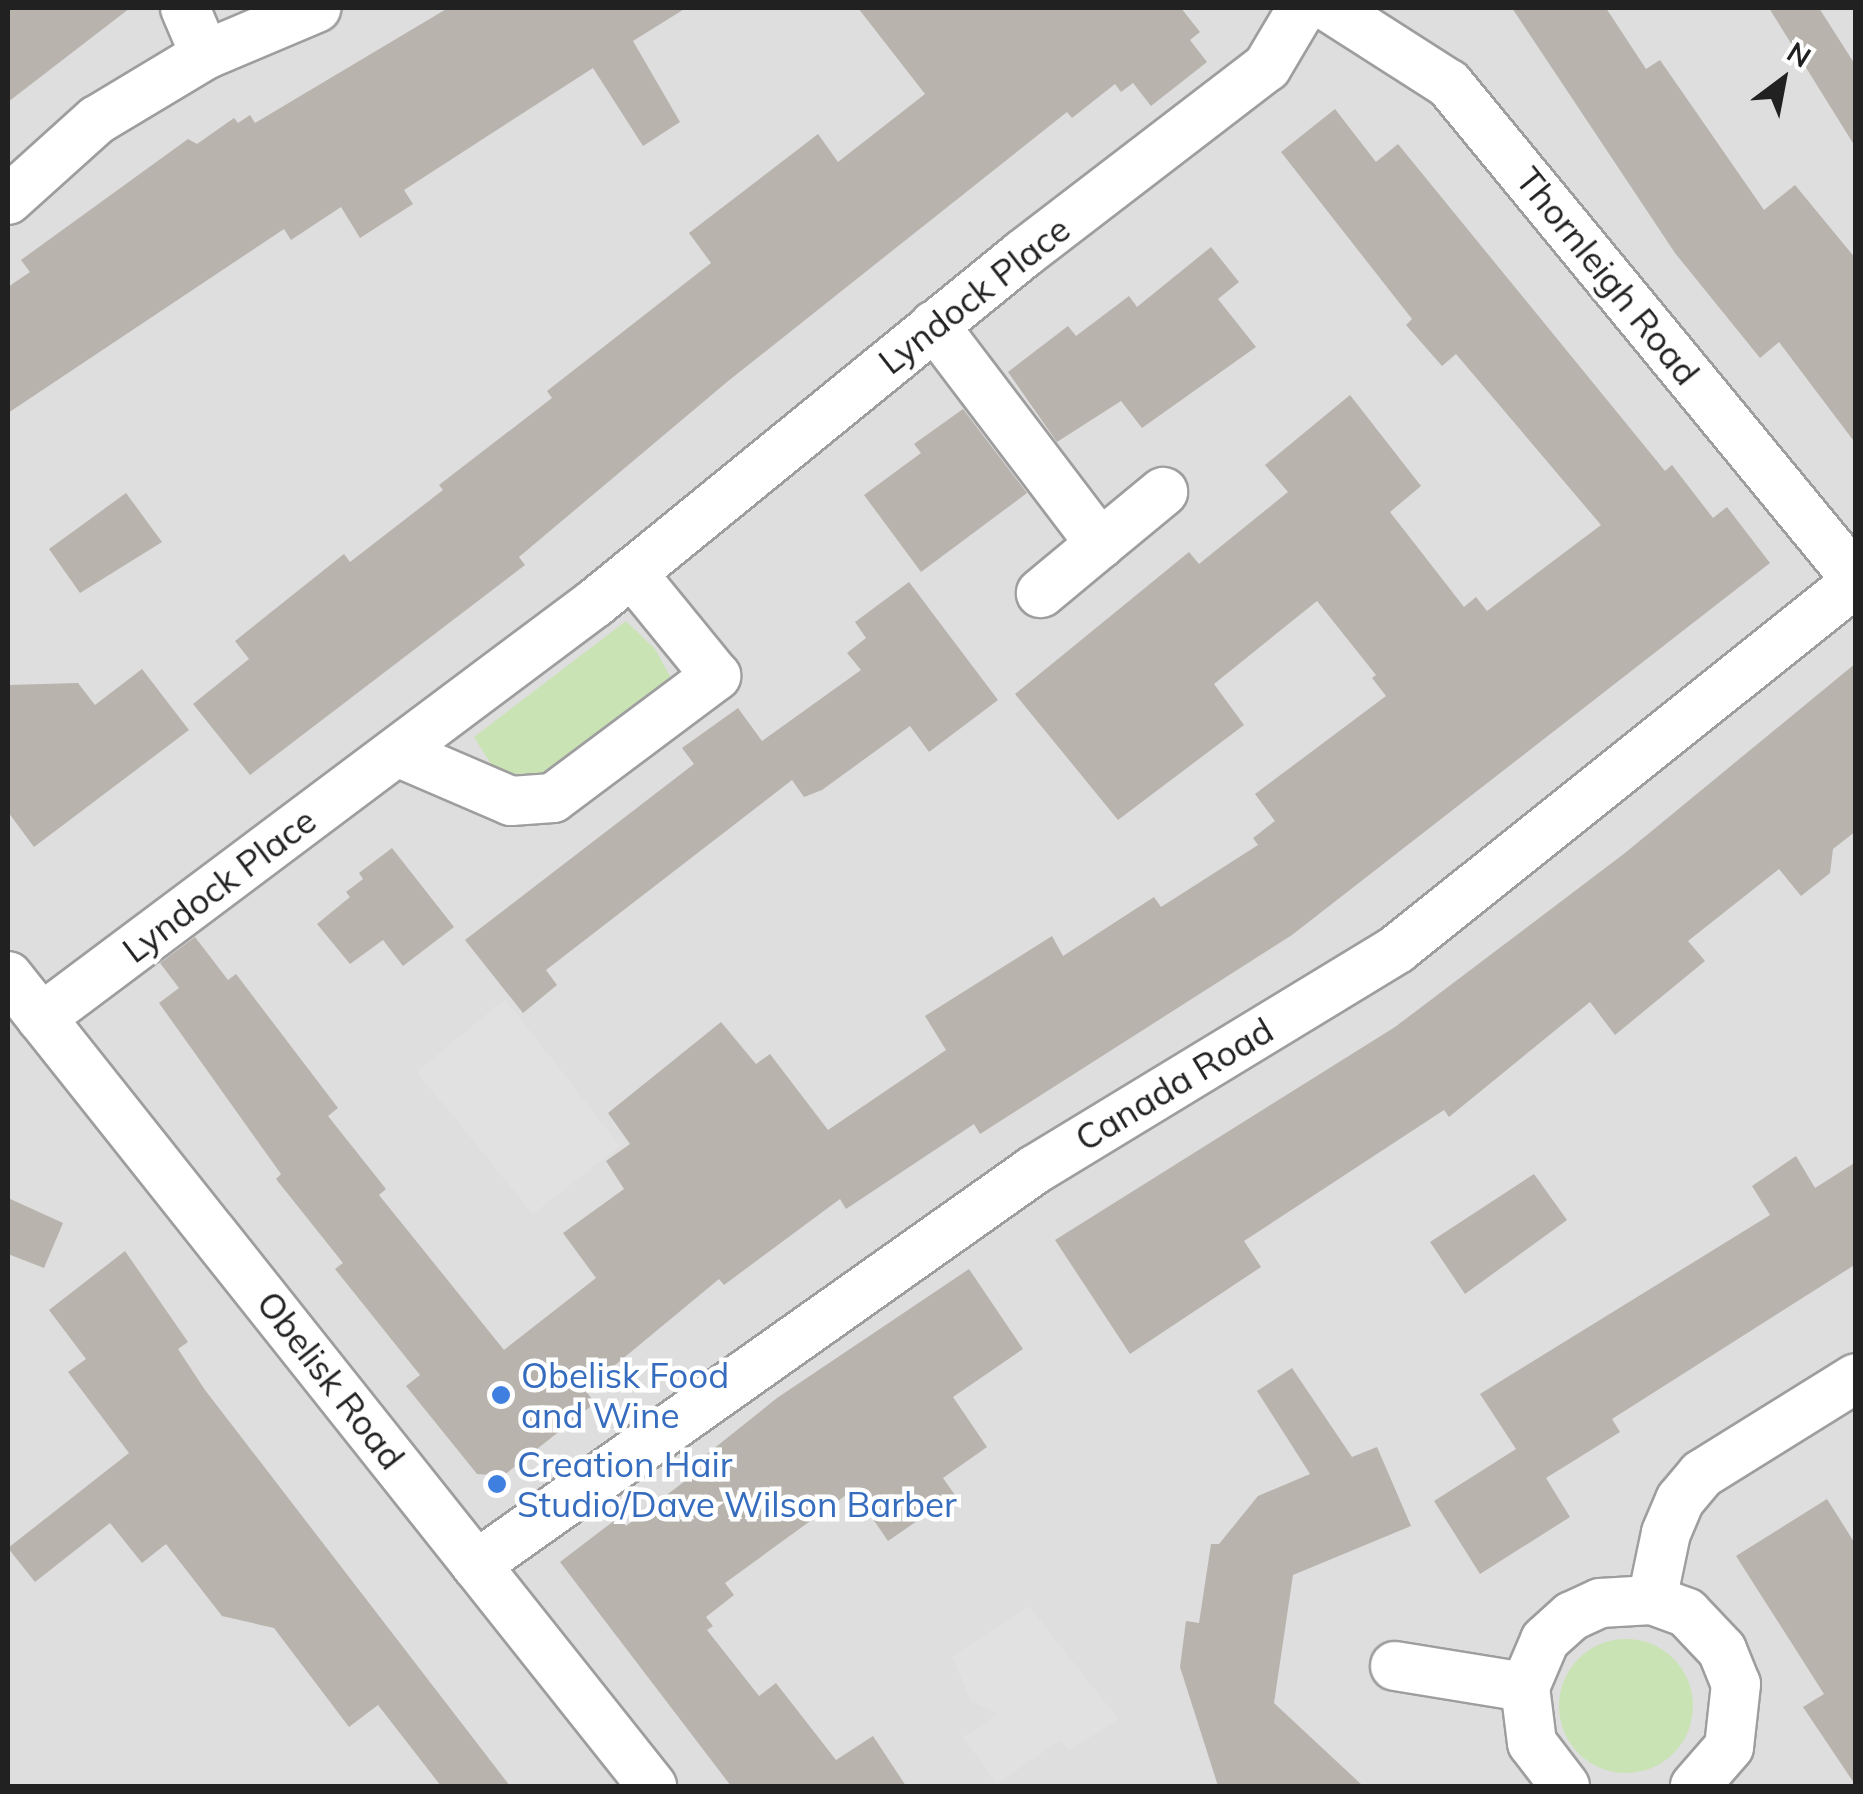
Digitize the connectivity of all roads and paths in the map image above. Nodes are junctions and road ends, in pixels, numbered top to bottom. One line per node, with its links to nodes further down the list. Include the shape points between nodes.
1 (185, 8): 5 (street)
2 (316, 8): 5 (street)
3 (1302, 8): 7 (street, Lyndock Place, via 1267,68)
4 (1330, 8): 11 (street, Thornleigh Road, via 1449,84)
5 (205, 56): 6 (street, via 97,120)
6 (8, 200)
7 (934, 325): 9 (street); 10 (street, Lyndock Place)
8 (1163, 492): 9 (street)
9 (1100, 544): 12 (street)
10 (632, 572): 13 (street, Lyndock Place); 13 (street, via 716,676 553,798 511,801)
11 (1856, 580): 17 (street, Canada Road, via 1396,949 1034,1170)
12 (1041, 593)
13 (397, 752): 15 (street, Lyndock Place)
14 (8, 976): 15 (street, Obelisk Road)
15 (41, 1018): 17 (street, Obelisk Road)
16 (1856, 1378): 18 (street, via 1702,1474 1680,1500 1666,1533)
17 (476, 1565): 21 (street, Obelisk Road)
18 (1652, 1600): 20 (street, via 1600,1602 1572,1616 1545,1640); 23 (street, via 1686,1613 1722,1650 1736,1684 1729,1747)
19 (1396, 1666): 20 (street)
20 (1526, 1687): 22 (street, via 1532,1742)
21 (652, 1786)
22 (1565, 1786)
23 (1695, 1786)

